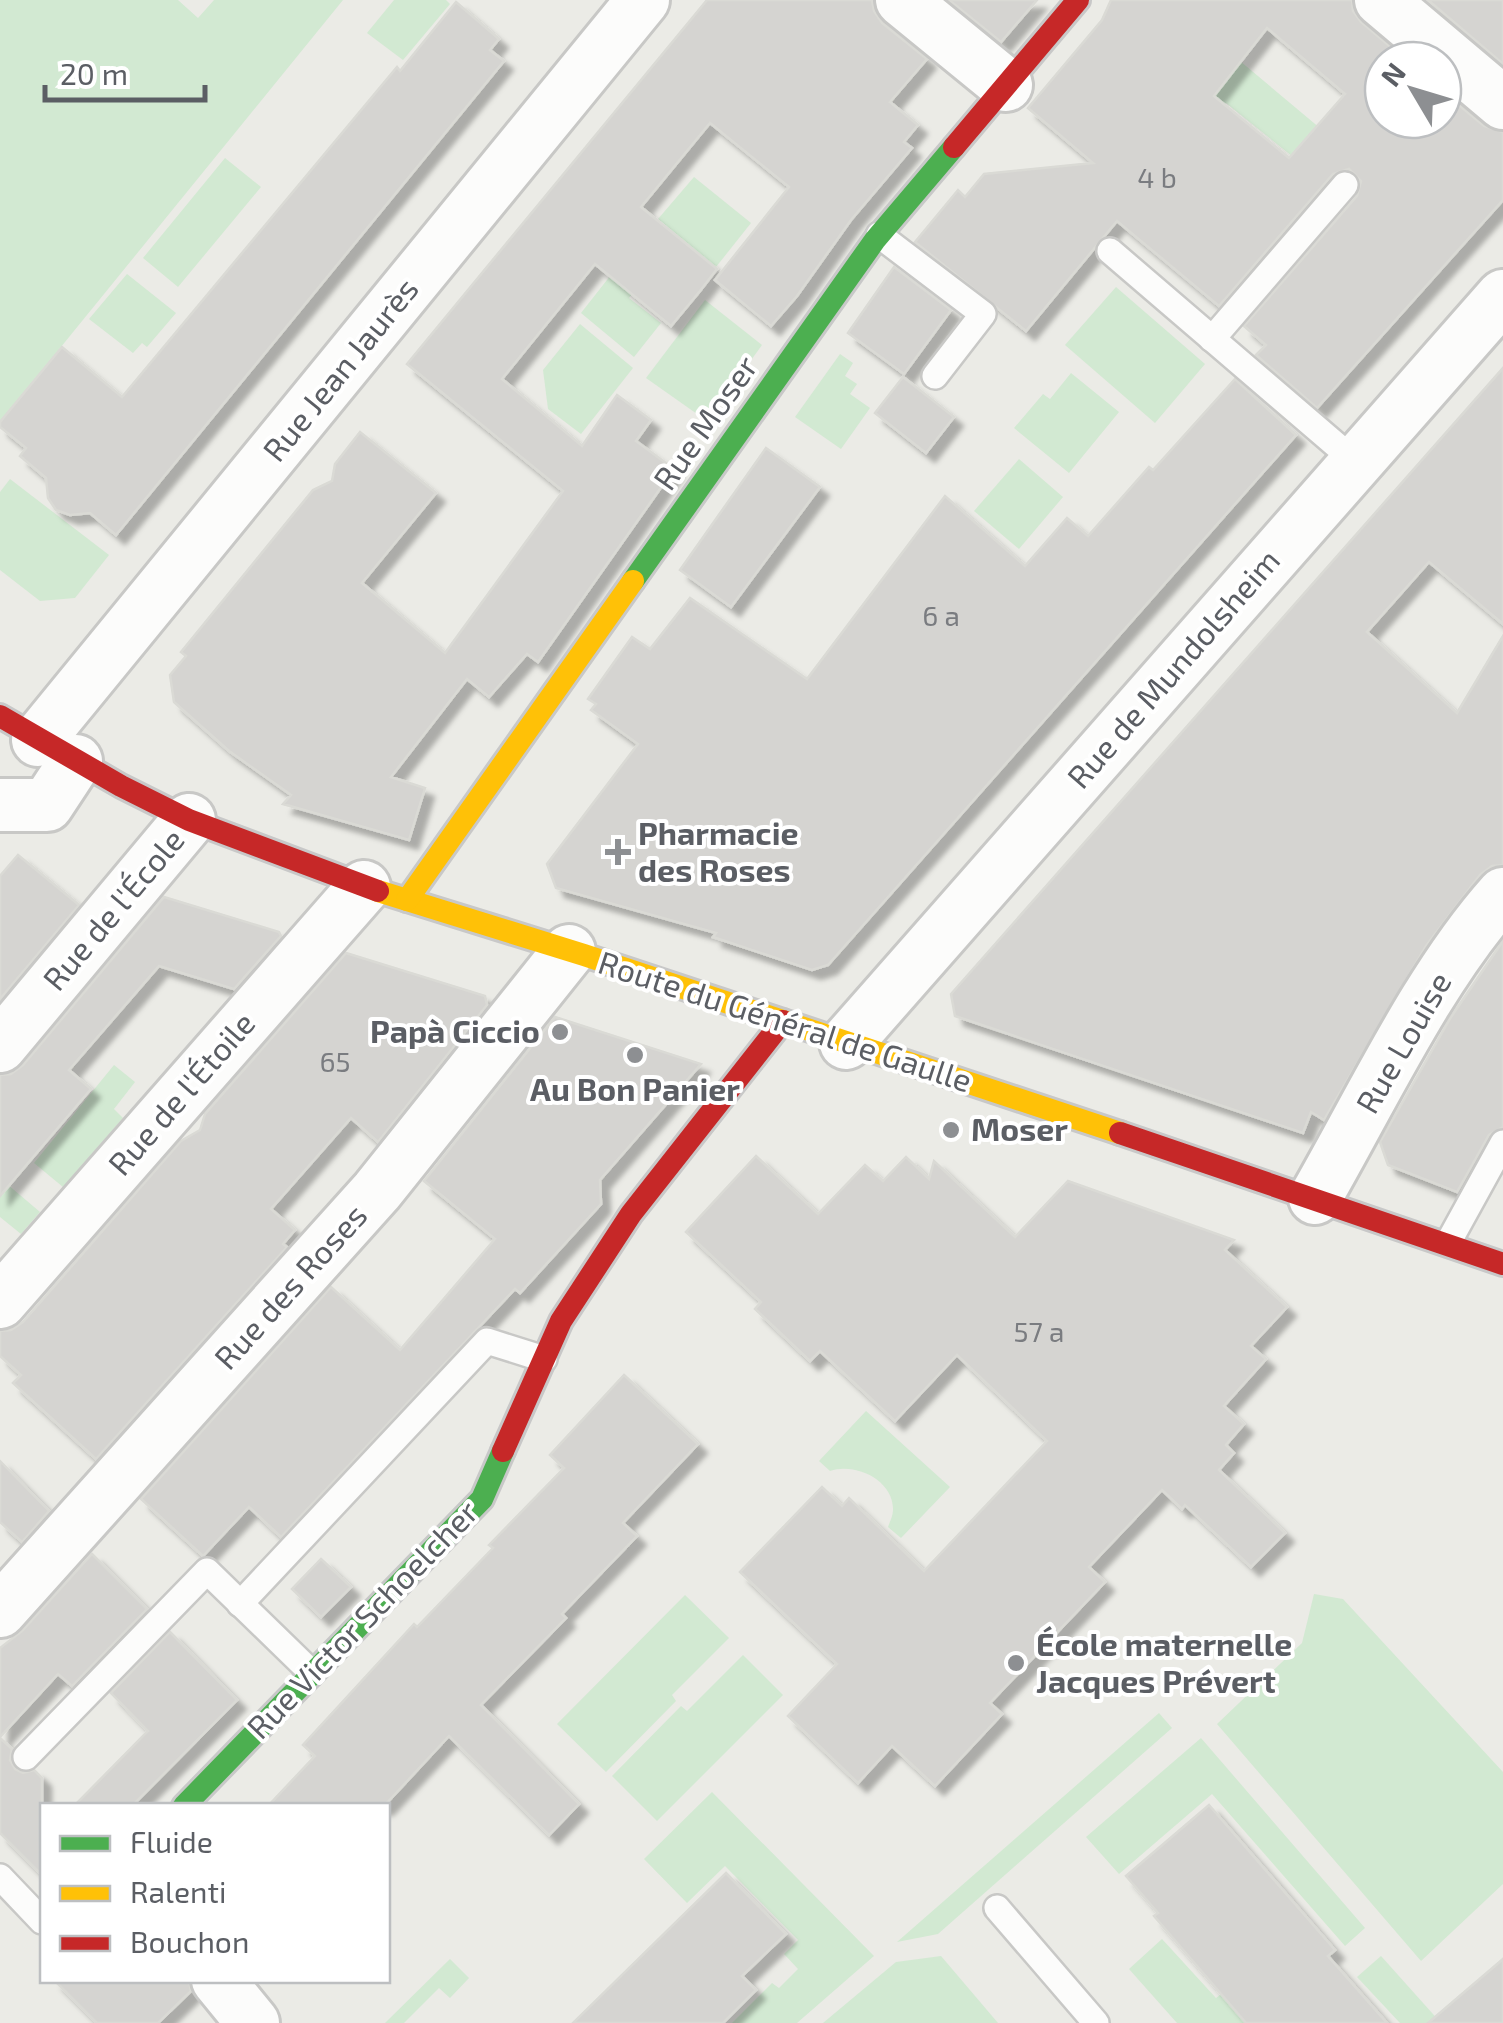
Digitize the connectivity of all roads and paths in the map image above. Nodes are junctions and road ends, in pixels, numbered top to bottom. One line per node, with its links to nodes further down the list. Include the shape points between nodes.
1 (643, 0): 14 (street, Rue Jean Jaurès)
2 (902, 0): 5 (street)
3 (1078, 0): 5 (street, Rue Moser)
4 (1381, 0): 6 (street)
5 (1006, 85): 8 (street, Rue Moser)
6 (1503, 104)
7 (1345, 185): 11 (lane)
8 (879, 235): 12 (lane, via 983,314); 17 (street, Rue Moser)
9 (1110, 251): 11 (lane)
10 (1503, 296): 13 (street, Rue de Mundolsheim)
11 (1212, 339): 13 (lane)
12 (935, 376)
13 (1356, 462): 21 (street, Rue de Mundolsheim)
14 (38, 739): 15 (street, via 47,805); 16 (street, Route du Général de Gaulle)
15 (0, 805)
16 (188, 820): 17 (street, Route du Général de Gaulle); 22 (street, Rue de l'École)
17 (386, 894): 19 (street, Route du Général de Gaulle); 27 (street, Rue de l'Étoile)
18 (1503, 894): 24 (street, Rue Louise, via 1446,968)
19 (569, 951): 20 (street, Route du Général de Gaulle); 30 (street, Rue des Roses, via 377,1192)
20 (782, 1022): 21 (street, Route du Général de Gaulle); 28 (street, Rue Victor Schoelcher, via 631,1214 561,1321)
21 (846, 1042): 24 (street, Route du Général de Gaulle)
22 (0, 1046)
23 (1503, 1144): 25 (lane)
24 (1315, 1198): 25 (street, Route du Général de Gaulle)
25 (1448, 1243): 26 (street, Route du Général de Gaulle)
26 (1503, 1264)
27 (0, 1302)
28 (544, 1360): 29 (lane, via 487,1341); 31 (street, Rue Victor Schoelcher, via 482,1499)
29 (240, 1604): 31 (lane); 32 (lane, via 207,1571)
30 (0, 1611)
31 (312, 1674): 33 (street, Rue Victor Schoelcher)
32 (26, 1757)
33 (187, 1803)
34 (0, 1877): 36 (lane)
35 (997, 1908): 39 (lane)
36 (40, 1919)
37 (220, 1983): 38 (street)
38 (253, 2023)
39 (1096, 2023)

